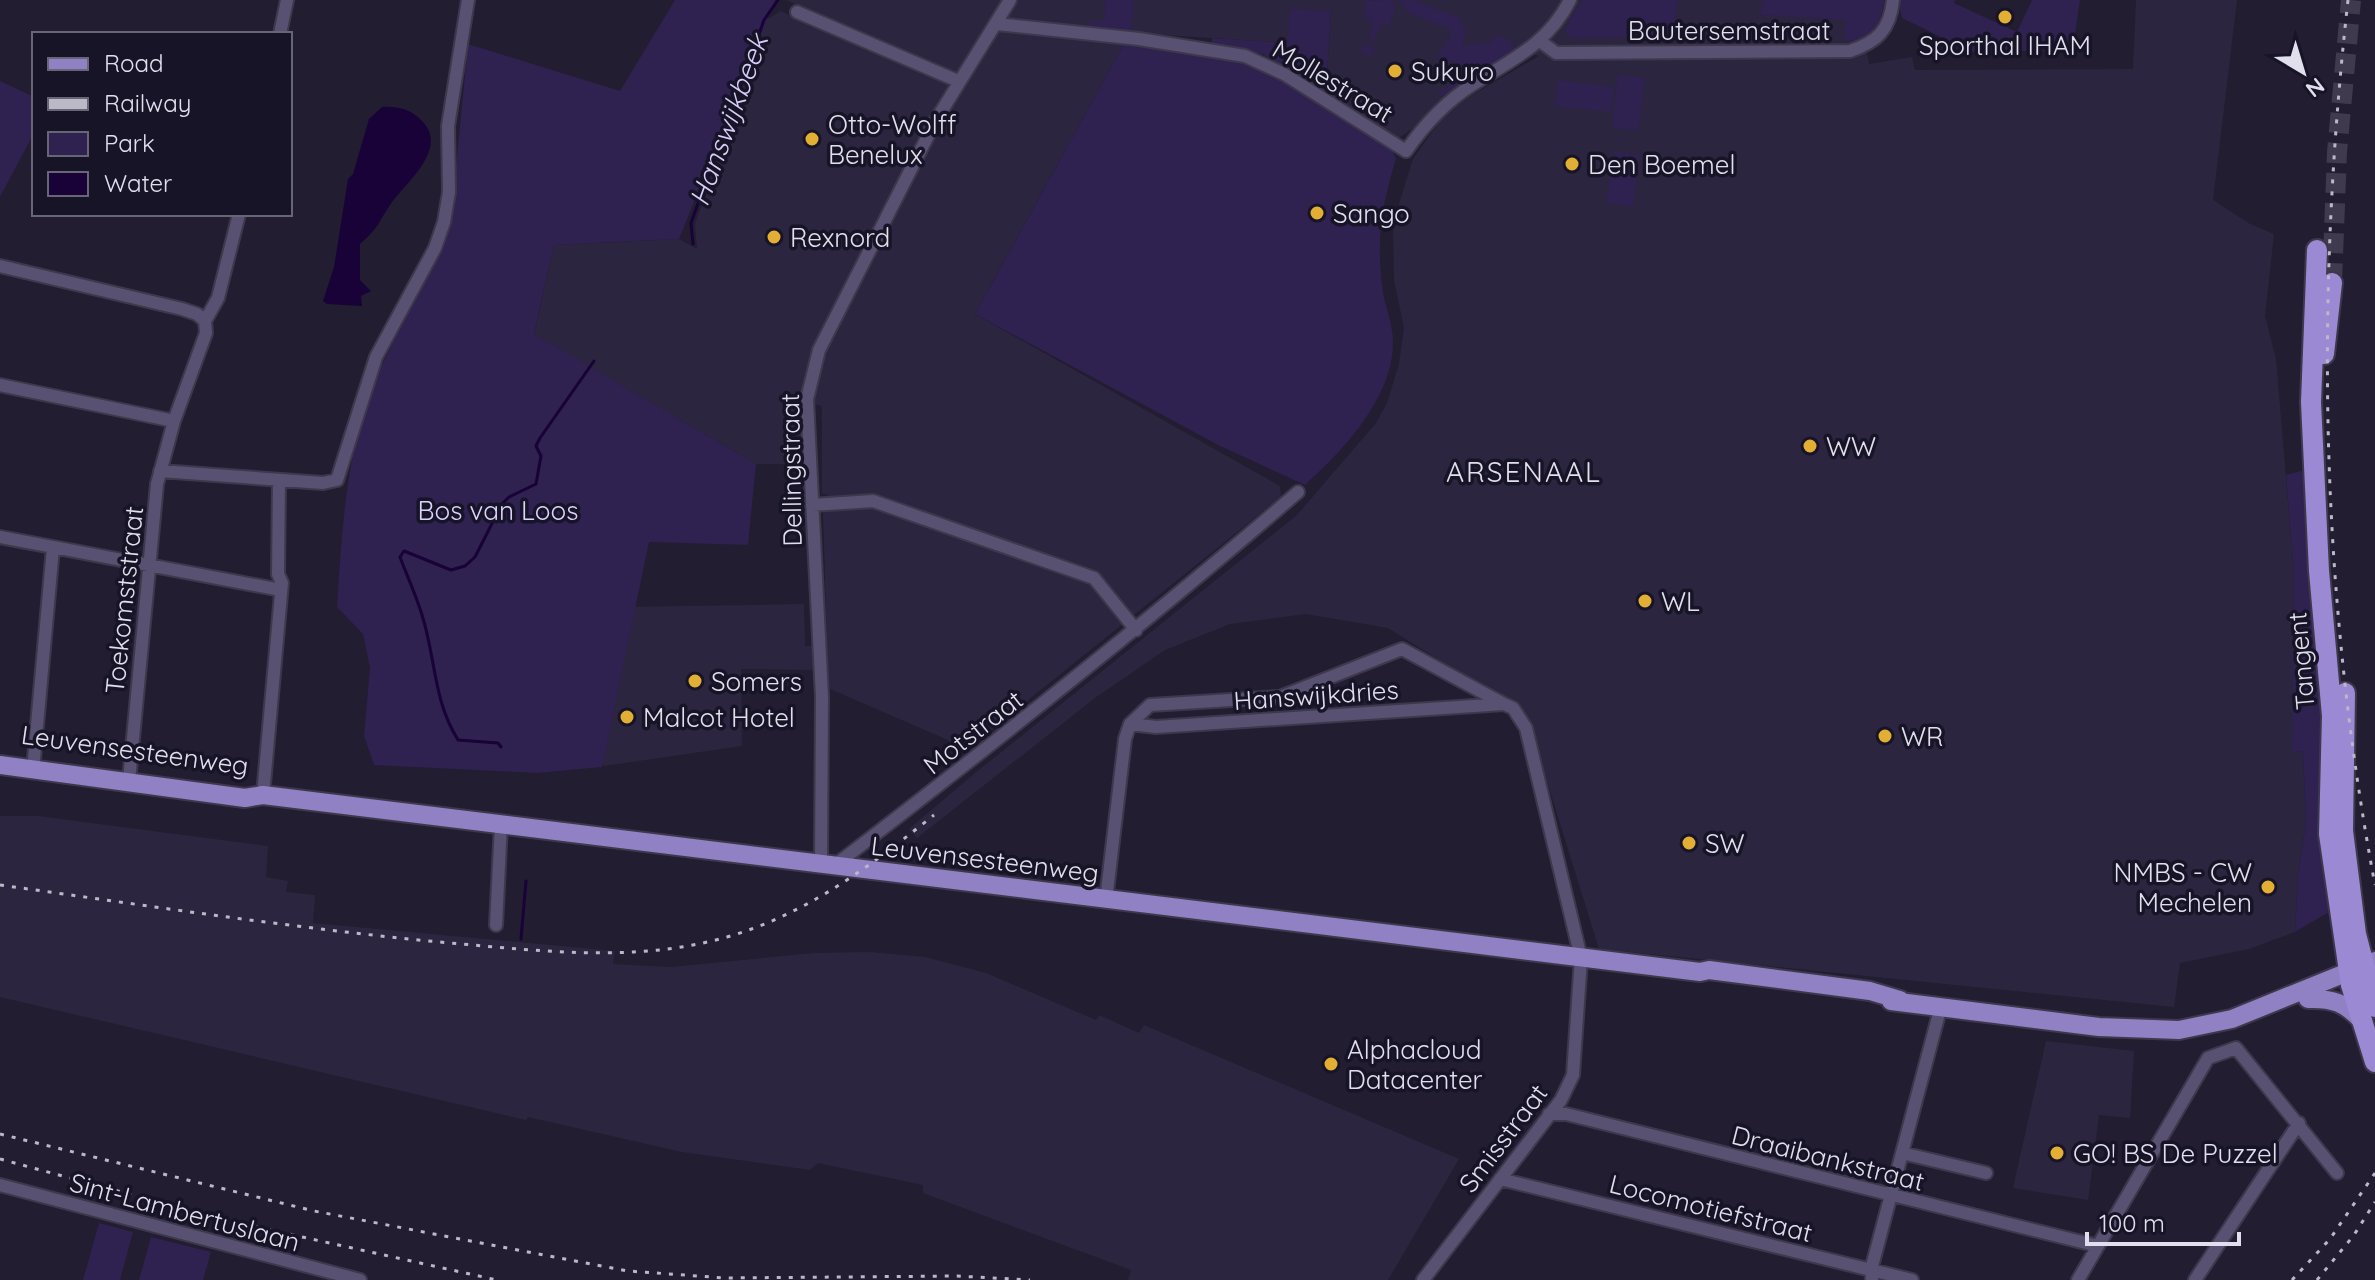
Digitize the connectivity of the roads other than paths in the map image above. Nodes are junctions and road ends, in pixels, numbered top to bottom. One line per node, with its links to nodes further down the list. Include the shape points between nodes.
1 (287, 0): 8 (street)
2 (468, 0): 19 (street, via 448,126 449,192 441,235 376,357 340,475 323,483)
3 (1010, 0): 7 (street, Dellingstraat)
4 (1570, 0): 9 (street)
5 (1893, 0): 9 (street, Bautersemstraat, via 1883,33 1850,51 1556,53)
6 (797, 12): 10 (street)
7 (997, 24): 9 (street, Mollestraat, via 1245,56 1284,74 1406,151 1442,107); 10 (street, Dellingstraat)
8 (280, 32)
9 (1540, 41)
10 (958, 81): 21 (street, Dellingstraat, via 819,350 807,399)
11 (238, 216): 15 (street, Toekomststraat, via 218,298)
12 (2317, 250): 39 (highway, Tangent, via 2311,402 2332,716 2328,826)
13 (0, 266): 15 (street, via 182,309)
14 (2332, 283): 39 (highway, Tangent, via 2324,344 2324,424 2347,727 2343,831)
15 (205, 321): 17 (street, Toekomststraat, via 206,333)
16 (0, 385): 17 (street)
17 (174, 421): 18 (street, Toekomststraat)
18 (160, 471): 19 (street); 24 (street, Toekomststraat)
19 (279, 480): 25 (street)
20 (1298, 492): 26 (street, Motstraat)
21 (812, 505): 26 (street, via 873,501 1094,578); 35 (street, Dellingstraat)
22 (0, 537): 23 (street)
23 (53, 548): 24 (street); 31 (street)
24 (150, 566): 25 (street); 32 (street, Toekomststraat)
25 (281, 590): 33 (street)
26 (1136, 630): 35 (street, Motstraat, via 1006,735)
27 (1504, 704): 28 (street, Hanswijkdries, via 1156,727); 28 (street, Hanswijkdries, via 1402,649 1280,697 1150,705); 38 (street, Hanswijkdries, via 1526,728)
28 (1130, 724): 36 (street)
29 (0, 756): 31 (main road, Leuvensesteenweg)
30 (0, 765): 31 (main road, Leuvensesteenweg)
31 (33, 765): 32 (main road, Leuvensesteenweg)
32 (130, 778): 33 (main road, Leuvensesteenweg)
33 (263, 795): 34 (main road, Leuvensesteenweg)
34 (501, 824): 35 (main road, Leuvensesteenweg); 37 (street)
35 (828, 865): 36 (main road, Leuvensesteenweg)
36 (1106, 900): 38 (main road, Leuvensesteenweg)
37 (496, 925)
38 (1581, 958): 41 (main road, Leuvensesteenweg, via 1700,972 1707,979); 45 (street, Smisstraat, via 1573,1075)
39 (2364, 973): 40 (main road, Leuvensesteenweg); 42 (highway, Tangent); 43 (main road, Leuvensesteenweg, via 2215,1024)
40 (2308, 999): 42 (main road, via 2332,998); 43 (main road, Leuvensesteenweg, via 2201,1037 2155,1037)
41 (1941, 1006): 43 (main road, Leuvensesteenweg); 47 (street)
42 (2369, 1015): 44 (highway, Tangent)
43 (2142, 1030)
44 (2375, 1062)
45 (1549, 1114): 50 (street, Smisstraat); 52 (street, Draaibankstraat)
46 (2299, 1123): 49 (street); 53 (street, via 2236,1048 2208,1058); 59 (street)
47 (1902, 1153): 48 (street); 52 (street)
48 (1986, 1173)
49 (2337, 1173)
50 (1500, 1179): 54 (street, Locomotiefstraat); 56 (street, Smisstraat)
51 (0, 1185): 55 (street, Sint-Lambertuslaan)
52 (1891, 1196): 53 (street, Draaibankstraat); 54 (street)
53 (2098, 1246): 58 (street)
54 (1872, 1275): 57 (street, Locomotiefstraat)
55 (360, 1280)
56 (1423, 1280)
57 (1912, 1280)
58 (2078, 1280)
59 (2195, 1280)

